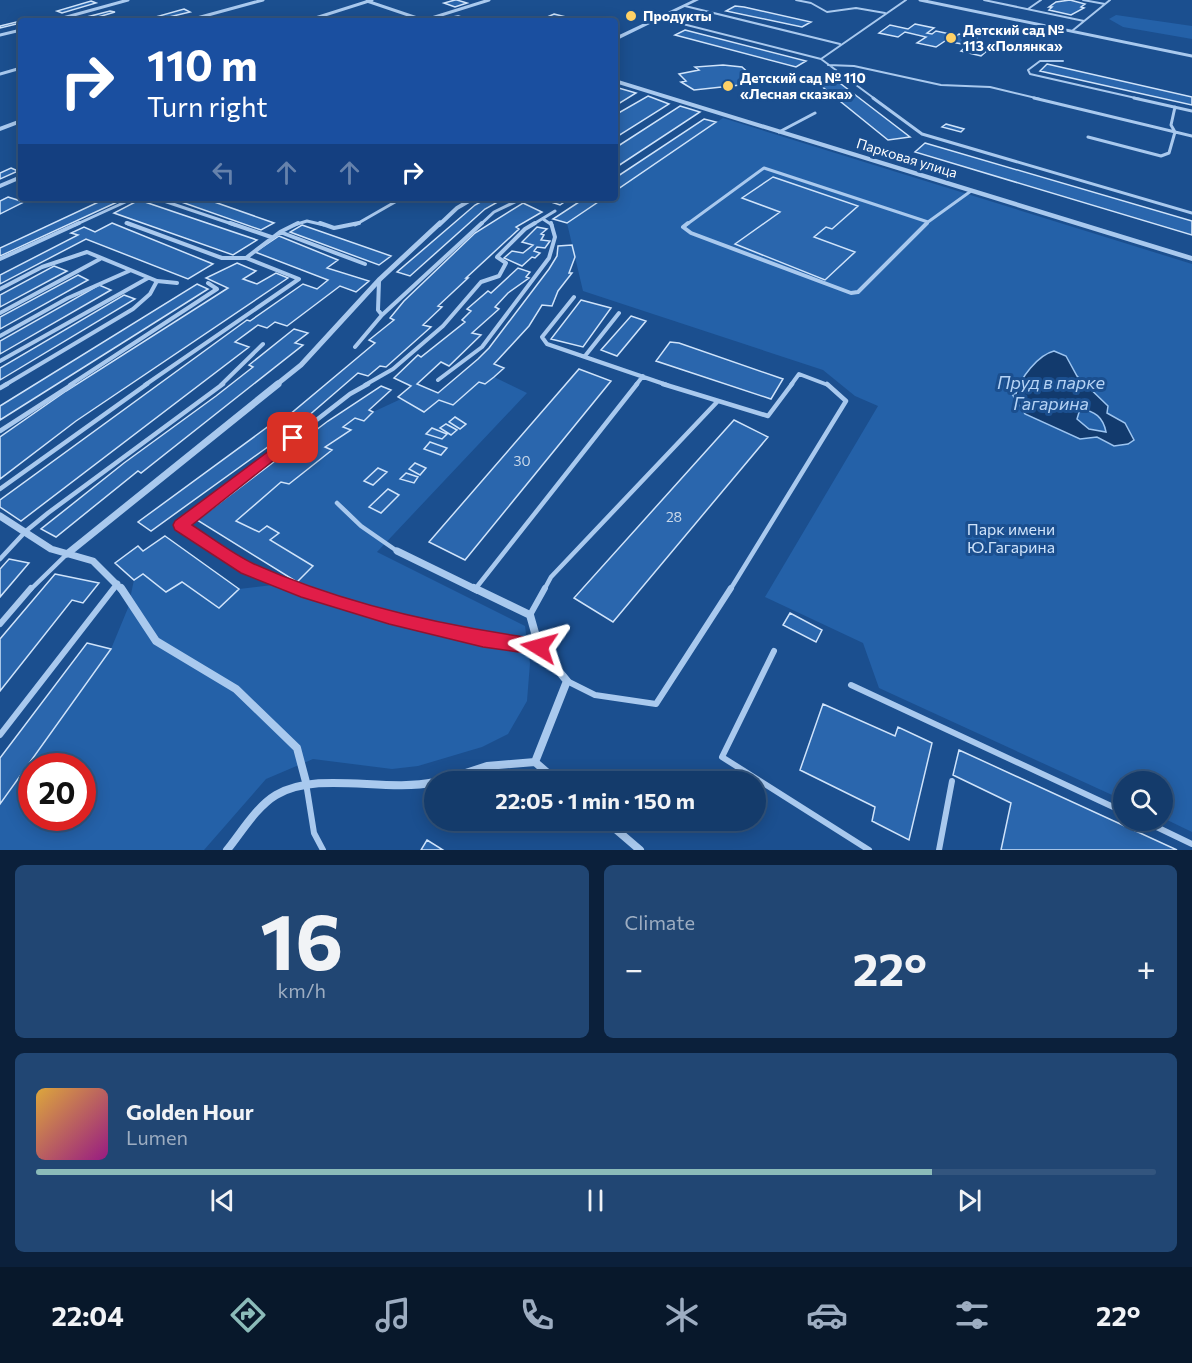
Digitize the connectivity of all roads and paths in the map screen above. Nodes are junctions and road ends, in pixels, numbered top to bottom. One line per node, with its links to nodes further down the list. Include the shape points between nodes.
1 (128, 0): 18 (street)
2 (263, 0): 19 (street)
3 (368, 0): 20 (street); 21 (street)
4 (489, 0): 22 (street)
5 (697, 0): 15 (street)
6 (796, 0): 17 (lane, via 827,12 856,8)
7 (906, 0): 17 (lane)
8 (920, 0): 26 (street)
9 (984, 0): 13 (lane)
10 (1041, 0): 16 (lane)
11 (1083, 0): 14 (lane)
12 (1110, 0): 14 (lane)
13 (992, 1): 16 (lane)
14 (1105, 4): 24 (lane)
15 (686, 6): 23 (street); 29 (lane)
16 (1028, 9): 24 (lane)
17 (885, 14): 29 (lane)
18 (63, 18)
19 (197, 18)
20 (315, 18)
21 (416, 18)
22 (433, 18)
23 (659, 18): 28 (street); 31 (lane)
24 (1084, 21): 26 (lane)
25 (18, 31): 27 (street)
26 (1072, 31): 30 (street)
27 (0, 35)
28 (618, 38)
29 (840, 44): 31 (lane)
30 (1192, 56)
31 (821, 59): 33 (lane)
32 (1063, 61): 37 (lane, via 1040,61 1028,70 1030,74)
33 (828, 65): 43 (lane, via 854,66 941,85 990,87); 55 (lane, via 922,134)
34 (18, 69): 35 (street)
35 (0, 74)
36 (618, 82): 42 (street, Парковая улица)
37 (1175, 107): 38 (lane); 43 (lane, via 1171,125)
38 (1192, 111)
39 (815, 113): 42 (lane)
40 (18, 122): 41 (street)
41 (0, 129)
42 (779, 132): 48 (street, Парковая улица)
43 (1175, 132): 44 (lane); 45 (lane, via 1169,153 1161,156)
44 (1192, 136)
45 (1088, 137)
46 (18, 178): 47 (street)
47 (0, 186)
48 (971, 191): 57 (lane); 64 (street, Парковая улица)
49 (127, 201): 62 (lane)
50 (164, 201): 60 (lane)
51 (397, 201): 59 (lane, via 344,226 334,228 311,221)
52 (469, 201): 69 (street)
53 (517, 201): 76 (lane, via 494,212)
54 (555, 211): 56 (lane)
55 (1192, 213)
56 (543, 219): 83 (lane, via 550,223 555,237 549,258 482,347); 98 (lane, via 525,229 497,257 506,263 499,276 482,282 443,326 393,369 350,394 180,525 246,568 301,590 389,617 483,639)
57 (928, 222): 57 (lane, via 764,168 683,226 851,293 858,292)
58 (126, 223): 61 (lane, via 222,258)
59 (280, 232): 60 (lane); 65 (lane)
60 (271, 237): 61 (lane)
61 (246, 258): 87 (lane, via 299,279)
62 (0, 259)
63 (100, 259): 66 (lane); 72 (lane, via 87,252 42,267); 74 (lane)
64 (1192, 259)
65 (365, 264)
66 (129, 271): 67 (lane); 77 (lane, via 68,298)
67 (148, 278): 68 (lane); 81 (lane)
68 (157, 281): 70 (lane); 84 (lane, via 134,309)
69 (378, 281): 76 (lane, via 378,310); 92 (street, via 301,365)
70 (177, 283)
71 (208, 283): 86 (lane, via 217,289)
72 (0, 289)
73 (574, 297): 80 (lane, via 542,337 547,344)
74 (0, 313)
75 (620, 313): 80 (lane)
76 (382, 315): 79 (lane)
77 (0, 336)
78 (263, 344): 90 (lane, via 232,377)
79 (355, 347)
80 (585, 356): 82 (lane)
81 (0, 361)
82 (643, 376): 85 (lane); 95 (lane)
83 (438, 380)
84 (0, 388)
85 (717, 402): 96 (lane, via 551,578); 100 (lane, via 768,416 799,374 826,383 846,400 779,513 656,704 595,695)
86 (0, 431)
87 (0, 489)
88 (337, 503): 91 (lane)
89 (0, 516): 90 (street)
90 (26, 531): 92 (street, via 51,549); 93 (lane)
91 (397, 551): 95 (street)
92 (67, 554): 94 (street, via 93,561); 97 (lane, via 40,577)
93 (0, 559)
94 (118, 583): 102 (lane); 107 (street, via 156,641 236,689 297,748)
95 (476, 588): 96 (street)
96 (530, 615): 98 (street)
97 (0, 624)
98 (539, 647): 100 (street)
99 (774, 651): 116 (lane, via 722,757)
100 (567, 681): 103 (street)
101 (851, 685): 109 (lane)
102 (0, 735)
103 (535, 762): 104 (street); 105 (street)
104 (471, 771)
105 (545, 771)
106 (952, 781): 117 (lane)
107 (306, 782): 108 (street); 113 (street, via 274,796); 114 (lane, via 314,833)
108 (424, 786)
109 (1113, 807)
110 (618, 831): 115 (street)
111 (1165, 831): 112 (lane)
112 (1192, 844)
113 (227, 850)
114 (323, 850)
115 (640, 850)
116 (869, 850)
117 (939, 850)

